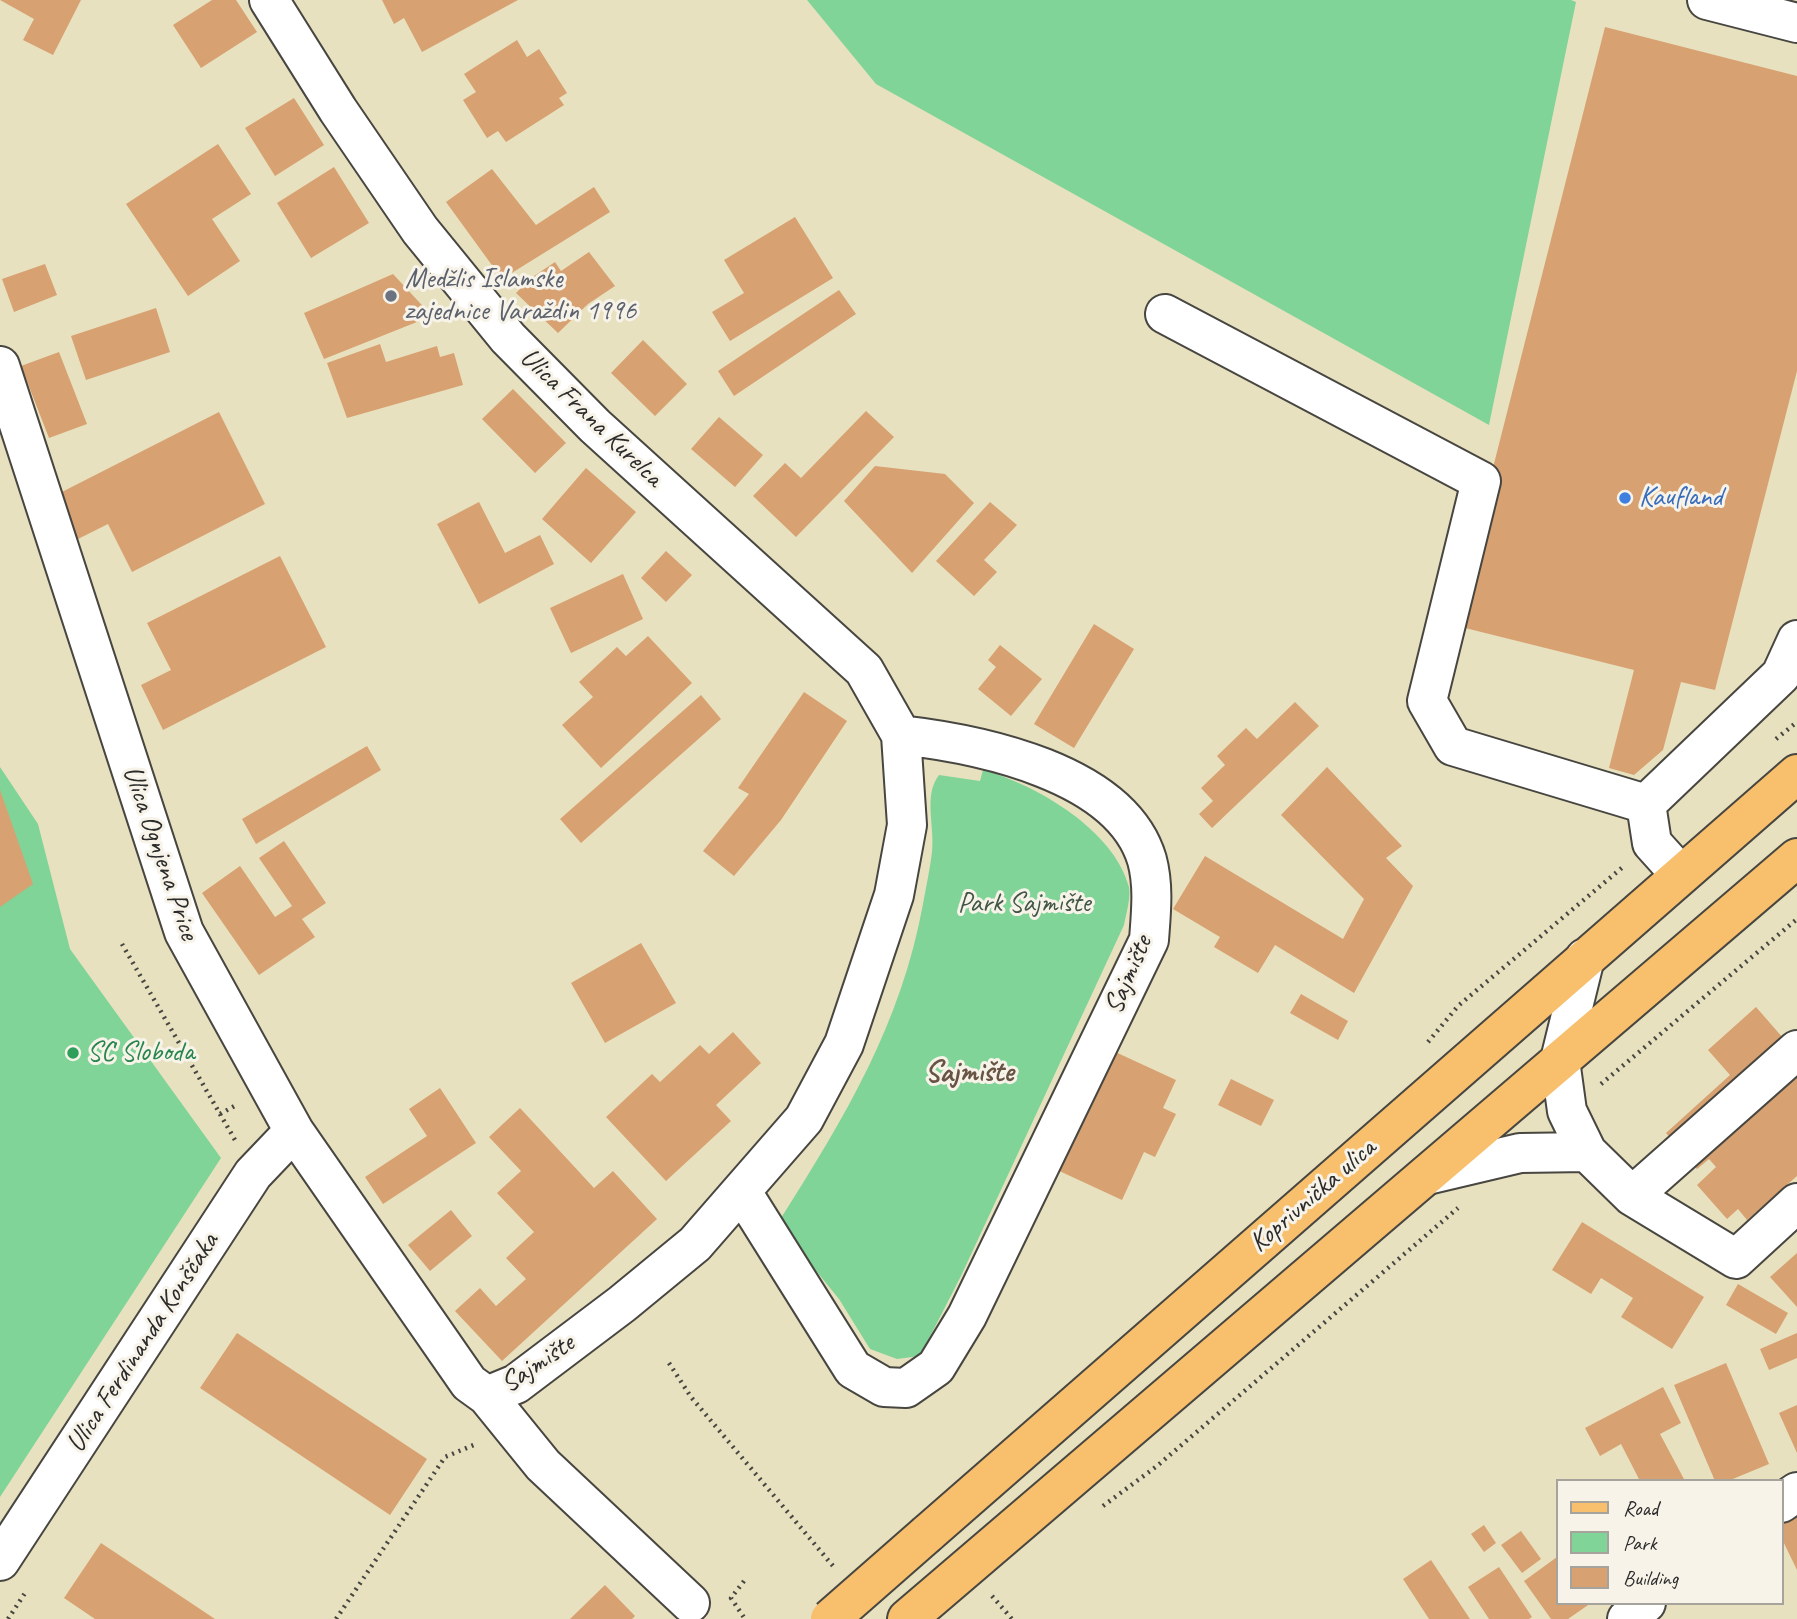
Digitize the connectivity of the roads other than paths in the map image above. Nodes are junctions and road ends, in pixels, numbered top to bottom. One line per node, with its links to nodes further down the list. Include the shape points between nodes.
1 (269, 0): 7 (street, Ulica Frana Kurelca, via 420,230 508,338 595,426 864,670)
2 (1707, 0): 3 (street)
3 (1797, 23)
4 (1165, 314): 9 (street, via 1481,481 1427,701 1453,747)
5 (0, 366): 15 (street, Ulica Ognjena Price, via 184,932)
6 (1797, 640): 9 (street, via 1781,674)
7 (901, 735): 18 (street, Sajmište, via 907,825 894,895 844,1044 804,1119); 18 (street, Sajmište, via 992,750 1044,767 1088,789 1125,822 1146,858 1152,893 1149,940 967,1316 936,1367 906,1388 884,1387 853,1369)
8 (1797, 774): 11 (main road, Koprivnička ulica)
9 (1646, 804): 11 (street, via 1652,843)
10 (1797, 858): 14 (main road, Koprivnička ulica)
11 (1681, 874): 12 (main road, Koprivnička ulica)
12 (1585, 958): 14 (street); 25 (main road, Koprivnička ulica, bridge)
13 (1797, 1050): 19 (street)
14 (1560, 1060): 16 (street, via 1567,1111); 17 (main road, Koprivnička ulica)
15 (294, 1131): 21 (street, Ulica Ognjena Price, via 469,1383); 22 (street, Ulica Ferdinanda Konščaka, via 253,1174)
16 (1587, 1152): 17 (street, via 1520,1153); 19 (street)
17 (1427, 1175): 26 (main road, Koprivnička ulica, via 974,1582)
18 (742, 1192): 21 (street, Sajmište, via 695,1244 622,1304 516,1384)
19 (1632, 1196): 20 (street, via 1736,1259)
20 (1797, 1203)
21 (487, 1396): 23 (street, Sajmište, via 543,1465)
22 (0, 1561)
23 (690, 1603)
24 (1646, 1605): 27 (street)
25 (830, 1619)
26 (907, 1619)
27 (1627, 1619)

